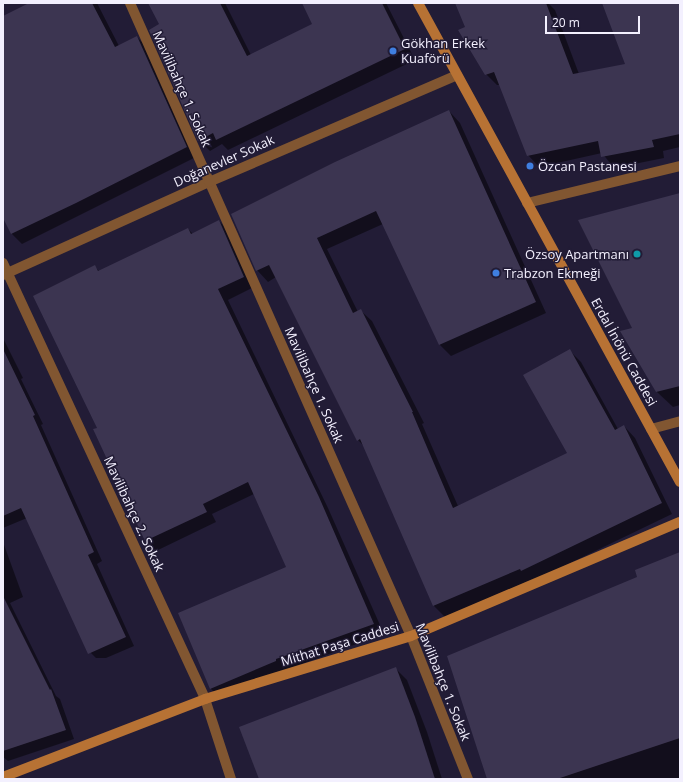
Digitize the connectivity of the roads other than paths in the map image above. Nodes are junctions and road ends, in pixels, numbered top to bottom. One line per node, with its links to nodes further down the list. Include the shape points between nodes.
1 (130, 3): 5 (street, Mavilibahçe 1. Sokak)
2 (418, 3): 3 (street, Erdal İnönü Caddesi)
3 (457, 75): 5 (street, Doğanevler Sokak); 6 (street, Erdal İnönü Caddesi)
4 (680, 166): 6 (street)
5 (209, 182): 7 (street, Doğanevler Sokak); 12 (street, Mavilibahçe 1. Sokak)
6 (527, 203): 9 (street, Erdal İnönü Caddesi)
7 (4, 270): 13 (street, Mavilibahçe 2. Sokak)
8 (680, 421): 9 (street)
9 (651, 429): 10 (street, Erdal İnönü Caddesi)
10 (680, 482)
11 (680, 522): 12 (street, Mithat Paşa Caddesi)
12 (411, 636): 13 (street, Mithat Paşa Caddesi); 16 (street, Mavilibahçe 1. Sokak)
13 (205, 699): 14 (street, Mithat Paşa Caddesi); 15 (street, Mavilibahçe 2. Sokak)
14 (3, 777)
15 (231, 779)
16 (468, 779)

